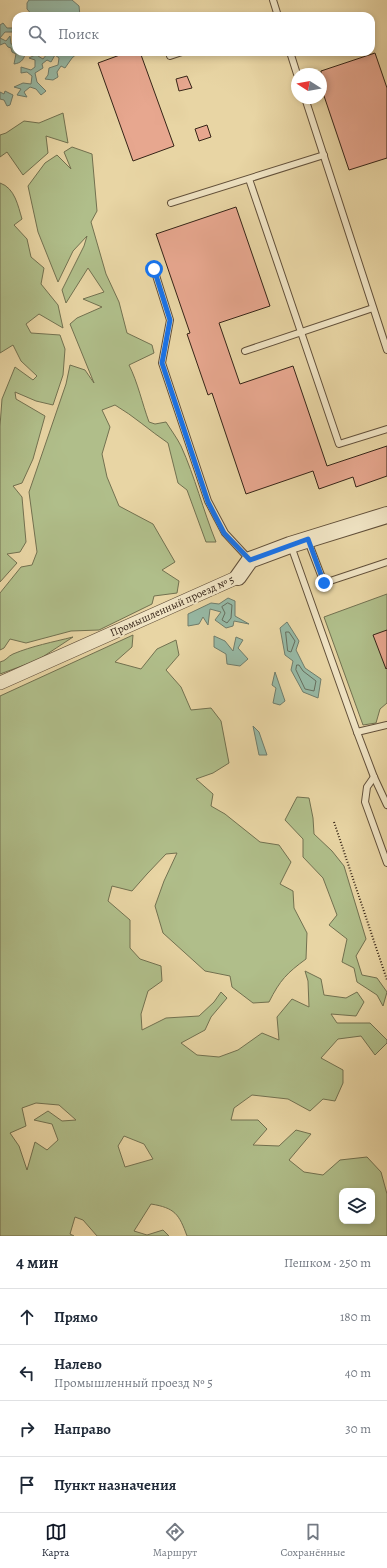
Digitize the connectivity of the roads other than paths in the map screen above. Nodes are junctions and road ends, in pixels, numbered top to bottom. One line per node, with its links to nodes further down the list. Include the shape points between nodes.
1 (273, 0): 2 (lane)
2 (277, 12)
3 (291, 56): 4 (lane)
4 (295, 68)
5 (307, 104): 6 (lane)
6 (324, 155): 7 (lane); 10 (lane)
7 (249, 179): 8 (lane); 11 (lane)
8 (171, 203)
9 (154, 269): 18 (lane, via 170,320 162,363 208,502 224,533)
10 (373, 308): 11 (lane); 12 (lane)
11 (301, 332): 13 (lane); 14 (lane, via 339,444)
12 (387, 350)
13 (245, 351)
14 (387, 429)
15 (387, 515): 16 (street)
16 (308, 539): 17 (street); 19 (lane, via 324,583)
17 (290, 545): 18 (street); 23 (lane)
18 (250, 560): 20 (street, Промышленный проезд № 5)
19 (387, 562)
20 (238, 577): 21 (street, Промышленный проезд № 5)
21 (0, 683)
22 (387, 725): 23 (lane)
23 (357, 732): 24 (lane)
24 (374, 777): 25 (lane); 26 (lane, via 367,787 365,802)
25 (387, 805)
26 (387, 863)

